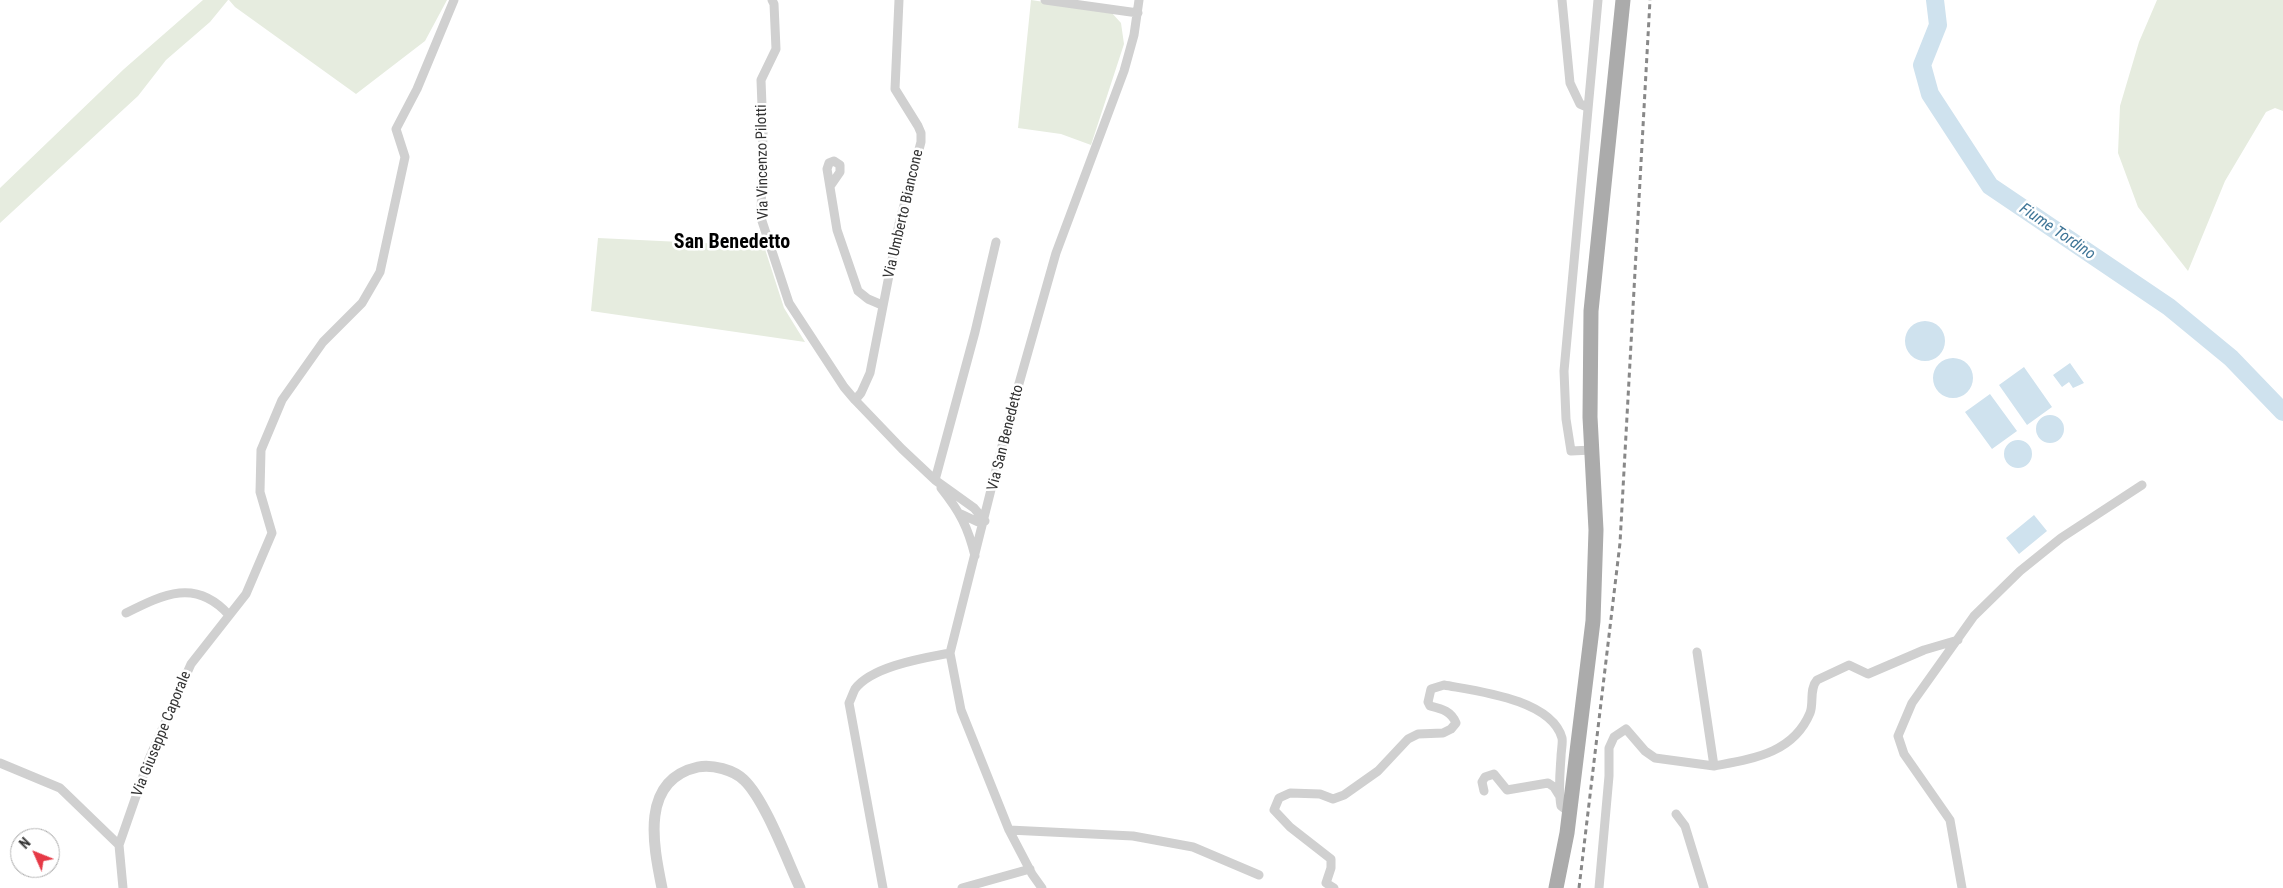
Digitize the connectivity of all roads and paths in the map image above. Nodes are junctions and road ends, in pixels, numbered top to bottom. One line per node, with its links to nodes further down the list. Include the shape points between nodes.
1 (454, 0): 24 (street, Via Giuseppe Caporale, via 418,89 396,129 405,157 380,272 362,304 323,342 282,400 261,450 260,492 272,533 246,594)
2 (772, 0): 14 (street, Via Vincenzo Pilotti, via 776,49 761,80 761,218 789,303)
3 (899, 0): 13 (street, Via Umberto Biancone, via 895,89 921,133)
4 (1045, 0): 9 (street)
5 (1140, 0): 9 (street, Via San Benedetto)
6 (1562, 0): 10 (street, via 1570,83 1580,104)
7 (1598, 0): 10 (street)
8 (1623, 0): 15 (main road, via 1591,311)
9 (1138, 13): 18 (street, Via San Benedetto, via 1124,71 1057,249)
10 (1587, 106): 15 (street, via 1564,371 1571,451)
11 (831, 185): 13 (street, via 838,230 858,291)
12 (996, 242): 16 (street)
13 (882, 305): 14 (street, Via Umberto Biancone, via 870,374)
14 (855, 400): 16 (street, Via Vincenzo Pilotti)
15 (1592, 450): 32 (main road, via 1595,595)
16 (935, 480): 19 (street, Via Vincenzo Pilotti); 20 (street, Via Vincenzo Pilotti)
17 (2142, 485): 25 (street, via 2061,538 2020,571 1974,616)
18 (991, 494): 19 (street, via 979,506); 21 (street, Via San Benedetto)
19 (968, 503): 21 (street, Via Vincenzo Pilotti)
20 (961, 514): 21 (street, via 978,522); 22 (street, Via Vincenzo Pilotti, via 970,533)
21 (985, 521): 22 (street, Via San Benedetto)
22 (975, 560): 27 (street, Via San Benedetto)
23 (126, 613): 24 (street, via 153,600 185,592 203,595 218,603)
24 (229, 615): 35 (street, Via Giuseppe Caporale, via 190,664 149,759)
25 (1958, 640): 29 (street, via 1924,650 1868,674 1849,665 1830,673 1814,683 1812,709 1791,740 1775,751); 50 (street, via 1912,703 1898,736 1904,754 1950,820)
26 (1697, 652): 29 (street)
27 (950, 653): 34 (street, Via San Benedetto, via 961,710); 42 (street, via 910,661 870,677 855,689 849,704)
28 (0, 763): 35 (street, via 60,788)
29 (1714, 766): 48 (street, via 1655,758 1626,730 1614,736 1609,748)
30 (1484, 791): 31 (street, via 1482,782 1494,774 1507,790 1548,783)
31 (1559, 795): 32 (street, via 1561,806); 46 (street, via 1562,739 1558,729 1545,716 1524,703 1492,693 1438,686 1431,690 1428,702 1430,706 1453,716 1456,723 1451,729 1443,733 1418,734 1408,739 1378,771 1344,795 1333,799 1320,794 1290,793 1279,798 1274,810 1331,859 1326,883)
32 (1570, 813): 47 (main road)
33 (1676, 814): 49 (street, via 1685,826)
34 (1009, 830): 36 (street, Via San Benedetto); 37 (street, via 1142,838 1192,847)
35 (120, 845): 39 (street, Via Giuseppe Caporale)
36 (1031, 872): 38 (street); 44 (street); 45 (street)
37 (1259, 875)
38 (979, 886): 43 (street)
39 (123, 888)
40 (662, 888): 41 (street, via 653,823 661,790 684,770 705,766 724,769 744,779 760,801)
41 (800, 888)
42 (884, 888)
43 (962, 888)
44 (1034, 888)
45 (1042, 888)
46 (1334, 888)
47 (1556, 888)
48 (1599, 888)
49 (1704, 888)
50 (1962, 888)

